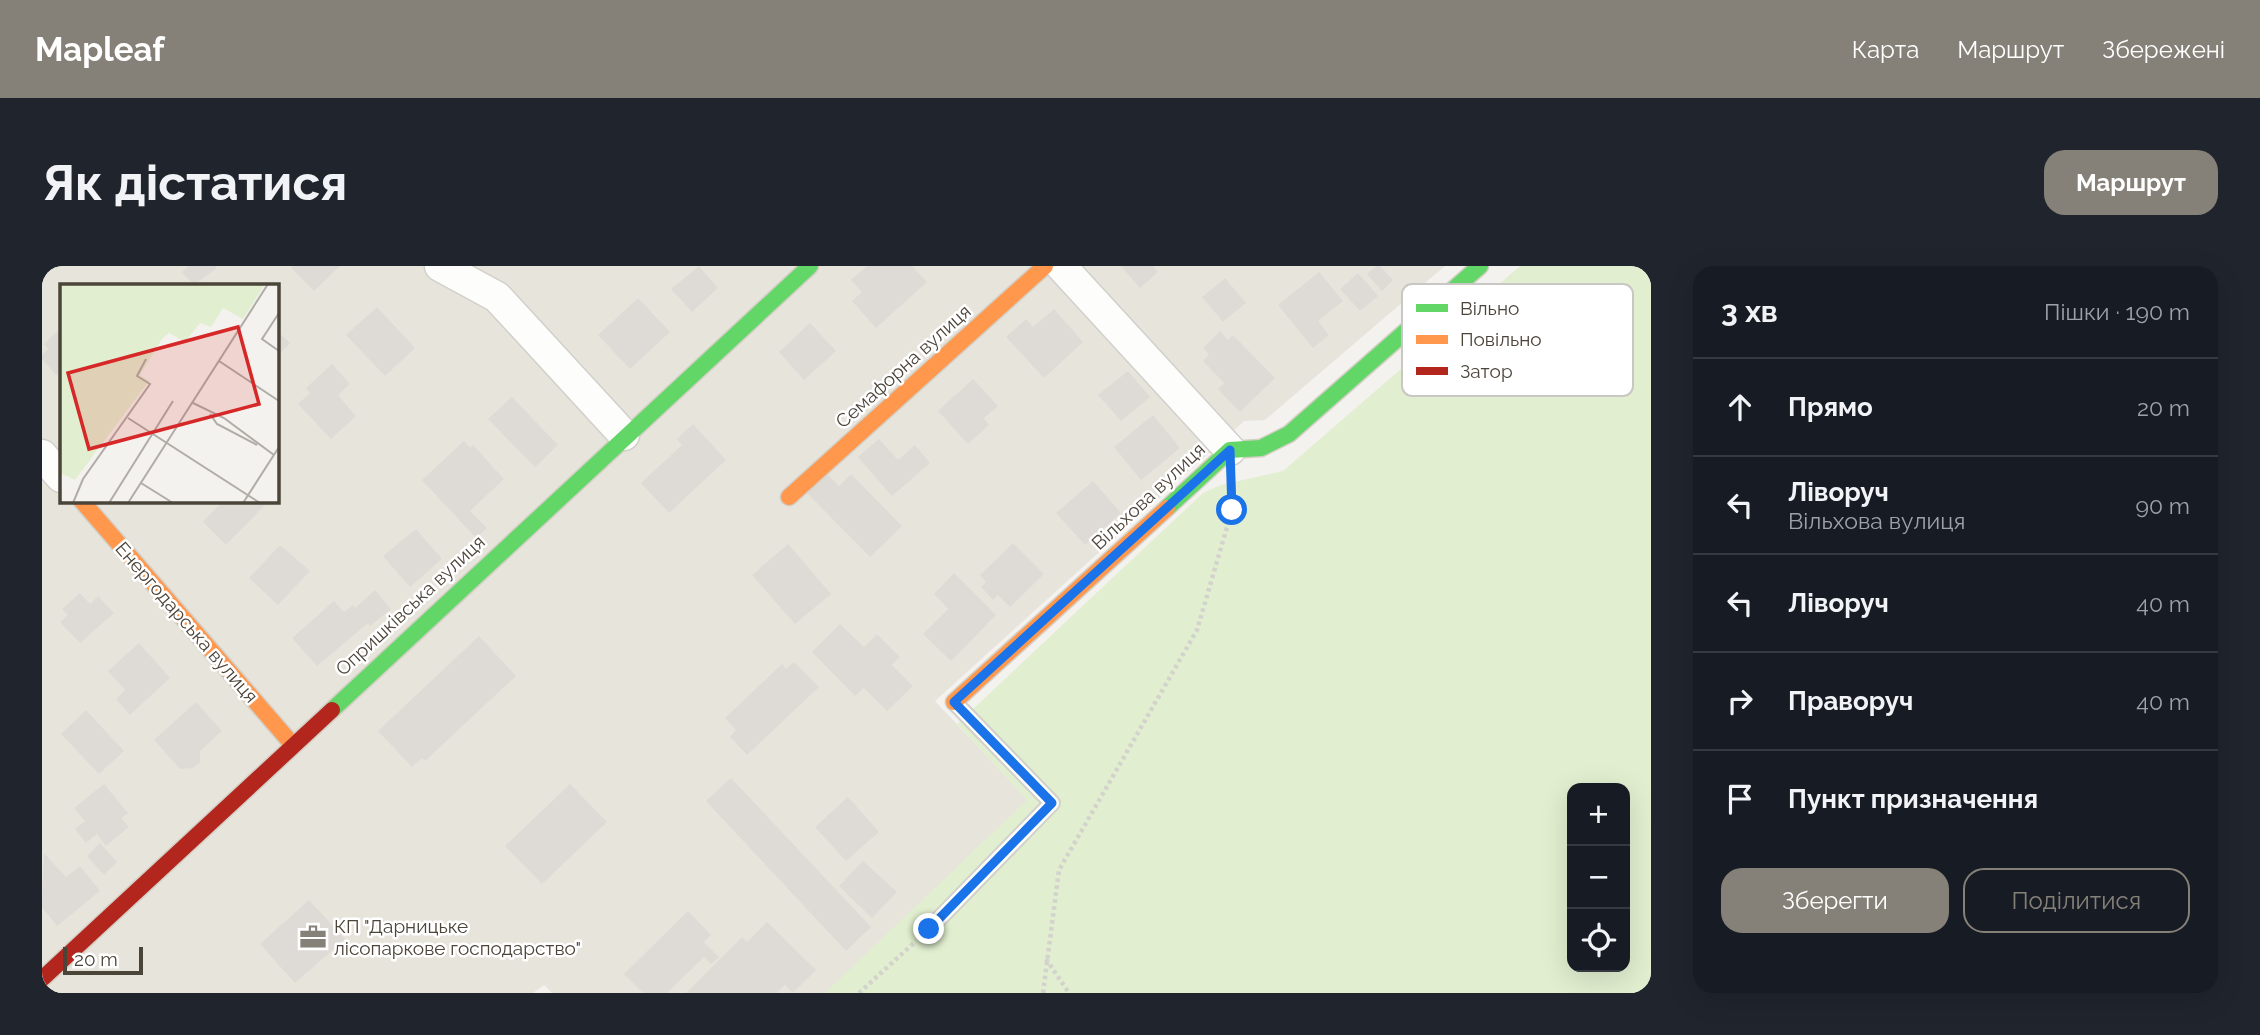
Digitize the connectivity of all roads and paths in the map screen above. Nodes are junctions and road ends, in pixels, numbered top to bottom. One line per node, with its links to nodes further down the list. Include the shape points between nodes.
1 (440, 266): 8 (street)
2 (491, 266): 8 (street)
3 (810, 266): 10 (street, Опришківська вулиця)
4 (1045, 266): 14 (street, Семафорна вулиця)
5 (1061, 266): 11 (street)
6 (1480, 266): 7 (street, Вільхова вулиця)
7 (1460, 284)
8 (496, 297): 10 (street)
9 (1402, 335): 11 (street, Вільхова вулиця, via 1270,447)
10 (624, 435): 17 (street, Опришківська вулиця)
11 (1230, 450): 16 (street, Вільхова вулиця); 19 (path, via 1232,510 1196,630 1059,870)
12 (42, 455): 13 (street)
13 (60, 476)
14 (789, 497)
15 (83, 502): 17 (street, Енергодарська вулиця)
16 (954, 702): 18 (lane, via 1052,803)
17 (292, 744): 20 (street, Опришківська вулиця)
18 (929, 929): 21 (path)
19 (1046, 958): 22 (path); 23 (path)
20 (42, 979)
21 (859, 993)
22 (1043, 993)
23 (1069, 993)

